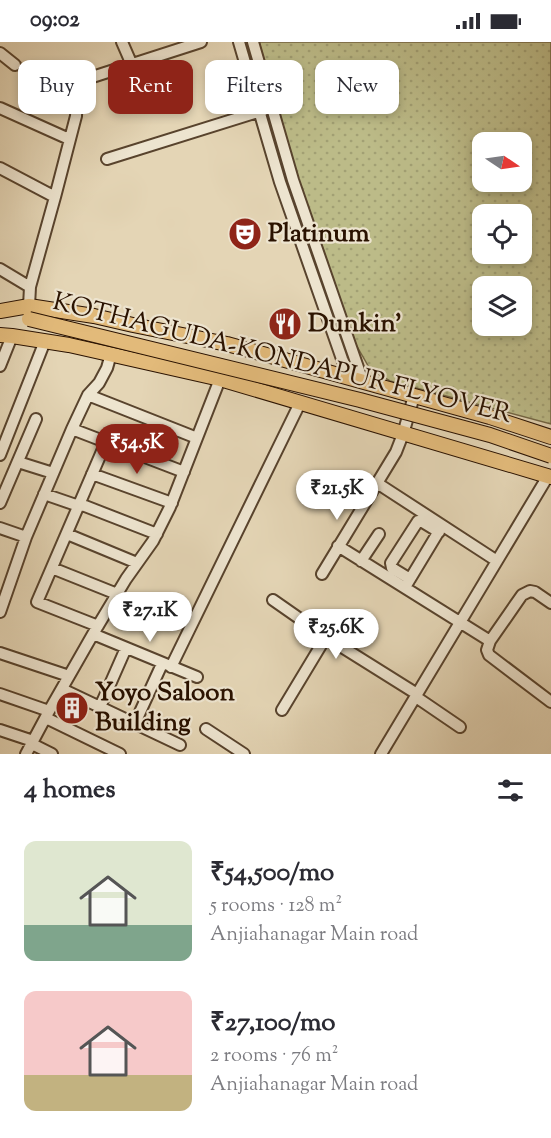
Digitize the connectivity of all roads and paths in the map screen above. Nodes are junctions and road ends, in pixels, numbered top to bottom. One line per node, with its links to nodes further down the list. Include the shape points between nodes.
1 (122, 42): 6 (street)
2 (201, 42): 7 (street)
3 (239, 42): 8 (street)
4 (253, 42): 9 (street)
5 (0, 53): 10 (street)
6 (130, 60)
7 (147, 60)
8 (244, 60)
9 (258, 60)
10 (15, 65)
11 (0, 108): 16 (street)
12 (76, 114): 16 (street)
13 (252, 114): 17 (street)
14 (259, 114): 29 (street, via 342,359)
15 (274, 114): 29 (street)
16 (69, 139): 19 (street)
17 (107, 159)
18 (0, 168): 19 (street)
19 (55, 197): 21 (street)
20 (0, 269): 21 (street)
21 (30, 287): 23 (street)
22 (0, 312): 23 (main road, KOTHAGUDA-KONDAPUR FLYOVER)
23 (29, 313): 29 (main road, via 94,316 226,344); 40 (main road, KOTHAGUDA-KONDAPUR FLYOVER, bridge, via 490,435)
24 (6, 335): 25 (main road); 27 (street)
25 (45, 340): 26 (main road); 39 (street)
26 (111, 354): 28 (main road); 30 (street, via 107,368)
27 (0, 366)
28 (220, 379): 32 (main road); 37 (street)
29 (357, 380): 31 (main road)
30 (88, 395): 34 (street); 37 (street)
31 (414, 396): 35 (street); 36 (main road)
32 (300, 403): 35 (main road); 77 (street)
33 (36, 420): 42 (street)
34 (72, 429): 38 (street); 44 (street)
35 (403, 434): 46 (main road); 47 (street)
36 (551, 437)
37 (197, 438): 43 (street)
38 (106, 442): 43 (street); 45 (street)
39 (0, 455)
40 (551, 456)
41 (0, 460): 42 (street)
42 (17, 463): 44 (street); 49 (street)
43 (184, 472): 50 (street)
44 (53, 473): 48 (street)
45 (92, 474): 50 (street); 51 (street)
46 (550, 476): 61 (street)
47 (377, 483): 52 (street); 59 (street)
48 (44, 494): 51 (street); 58 (street)
49 (0, 503)
50 (172, 503): 56 (street)
51 (79, 506): 55 (street); 56 (street)
52 (421, 512): 54 (street); 64 (street)
53 (0, 528): 58 (street)
54 (441, 529): 61 (street); 66 (street); 66 (street, via 418,521 392,563)
55 (67, 534): 62 (street); 63 (street)
56 (157, 534): 62 (street)
57 (379, 534): 60 (street)
58 (26, 537): 70 (street)
59 (338, 546): 60 (street); 65 (street)
60 (365, 559): 64 (street)
61 (497, 561): 71 (street)
62 (138, 563): 67 (street)
63 (52, 568): 67 (street); 72 (street, via 37,602)
64 (385, 571): 66 (street)
65 (322, 574)
66 (407, 584): 71 (street)
67 (117, 594): 72 (street)
68 (273, 600): 73 (street)
69 (551, 603): 74 (street, via 527,591)
70 (0, 612)
71 (460, 622): 74 (street); 82 (street)
72 (96, 630): 75 (street); 78 (street)
73 (326, 637): 82 (street); 85 (street)
74 (490, 641): 83 (street, via 487,653)
75 (126, 648): 77 (street); 84 (street)
76 (0, 653): 78 (street)
77 (167, 665): 79 (street); 87 (street)
78 (69, 676): 80 (street)
79 (197, 678)
80 (62, 689): 84 (street); 86 (street)
81 (0, 694): 86 (street)
82 (417, 695): 88 (street); 96 (street)
83 (551, 702)
84 (100, 707): 87 (street)
85 (282, 710)
86 (48, 714): 92 (street); 94 (street)
87 (135, 723): 91 (street)
88 (460, 727)
89 (206, 729): 95 (street)
90 (0, 730): 92 (street)
91 (180, 745)
92 (30, 746): 93 (street)
93 (52, 754)
94 (120, 754)
95 (244, 754)
96 (381, 754)

